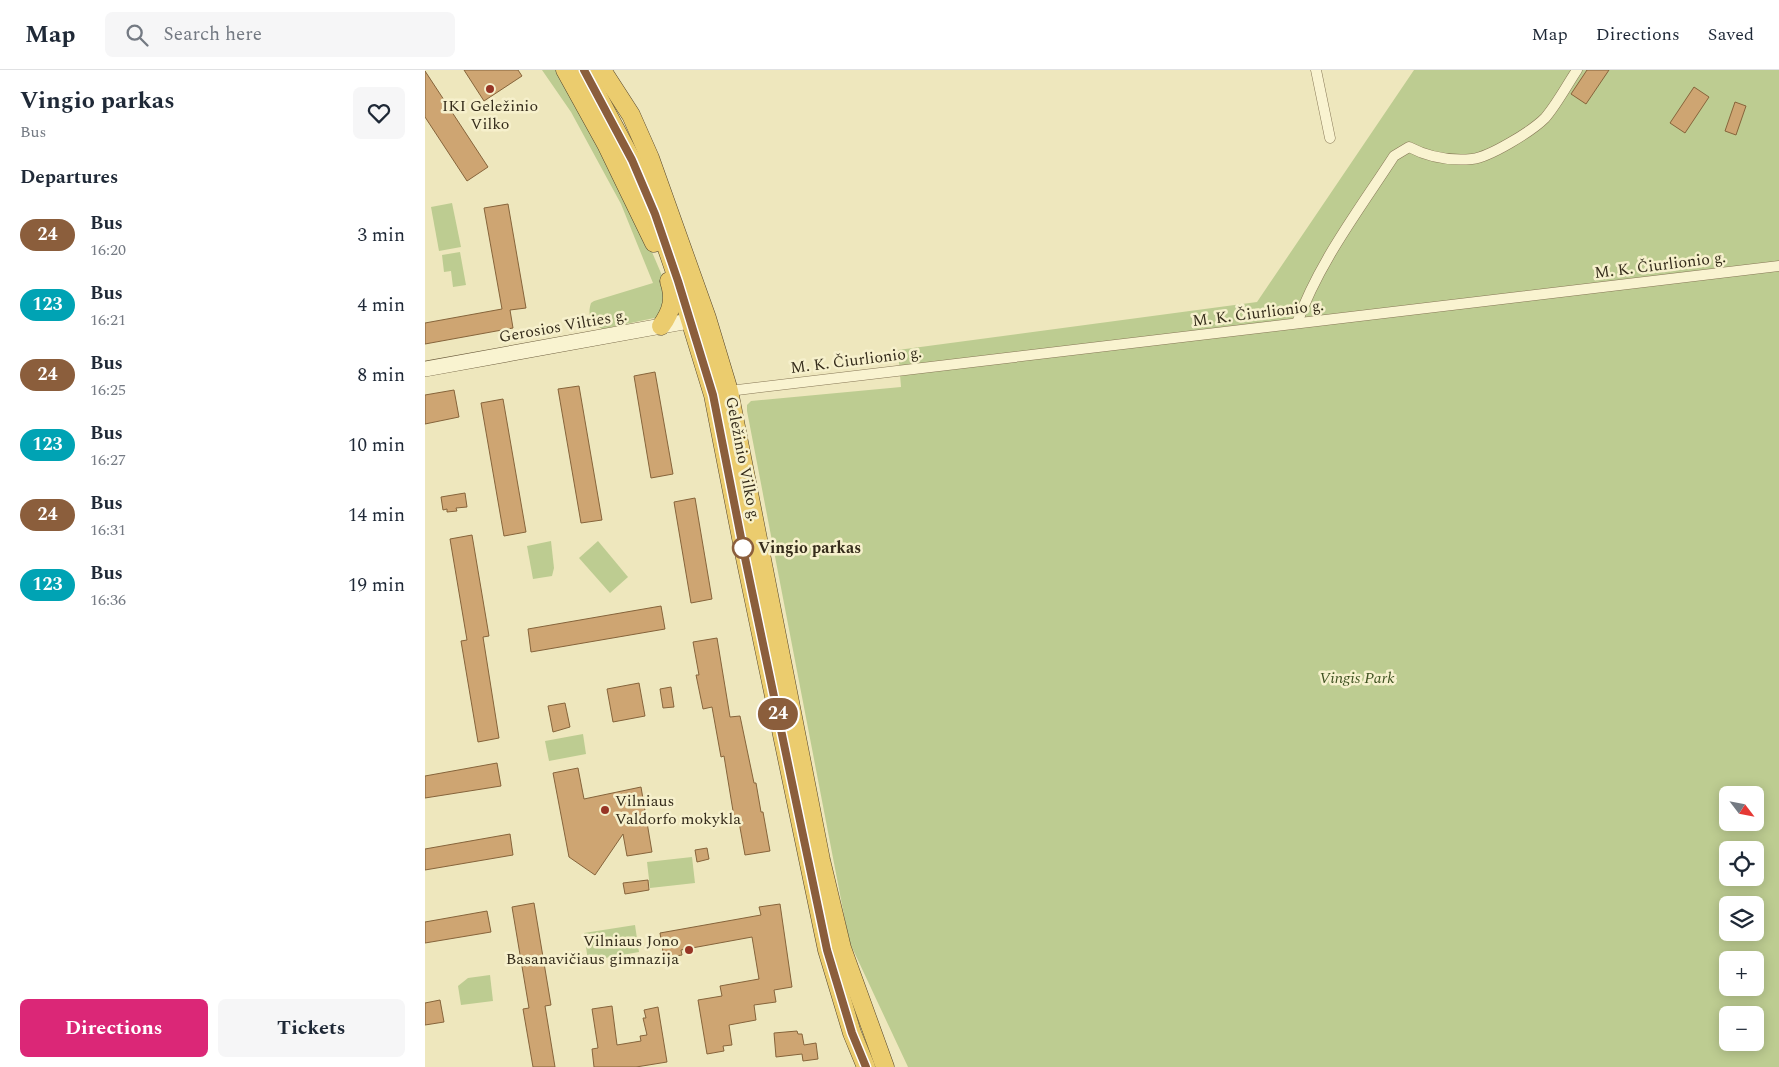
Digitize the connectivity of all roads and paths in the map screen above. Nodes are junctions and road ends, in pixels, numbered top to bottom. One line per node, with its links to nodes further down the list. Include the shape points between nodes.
1 (565, 70): 13 (highway, via 634,199)
2 (571, 70): 9 (highway)
3 (584, 70): 9 (highway, Geležinio Vilko g.)
4 (602, 70): 8 (highway, Geležinio Vilko g.)
5 (611, 70): 8 (highway)
6 (1316, 70): 10 (street)
7 (1577, 70): 15 (street, via 1545,117 1505,145 1474,159 1448,159 1409,147 1395,156 1333,248 1307,294)
8 (631, 115): 14 (highway, Geležinio Vilko g., via 650,158)
9 (610, 117): 11 (highway, Geležinio Vilko g.)
10 (1329, 138)
11 (655, 214): 13 (highway); 14 (highway, Geležinio Vilko g., via 678,281)
12 (1779, 266): 15 (street, M. K. Čiurlionio g.)
13 (666, 273): 16 (highway, via 673,302)
14 (698, 319): 16 (main road, Gerosios Vilties g.); 18 (highway, Geležinio Vilko g.); 19 (highway, Geležinio Vilko g., via 827,950)
15 (1297, 324): 18 (street, M. K. Čiurlionio g.)
16 (661, 326): 17 (main road, Gerosios Vilties g.)
17 (425, 369)
18 (735, 390): 20 (highway, Geležinio Vilko g., via 821,860 842,948)
19 (864, 1067)
20 (885, 1067)

